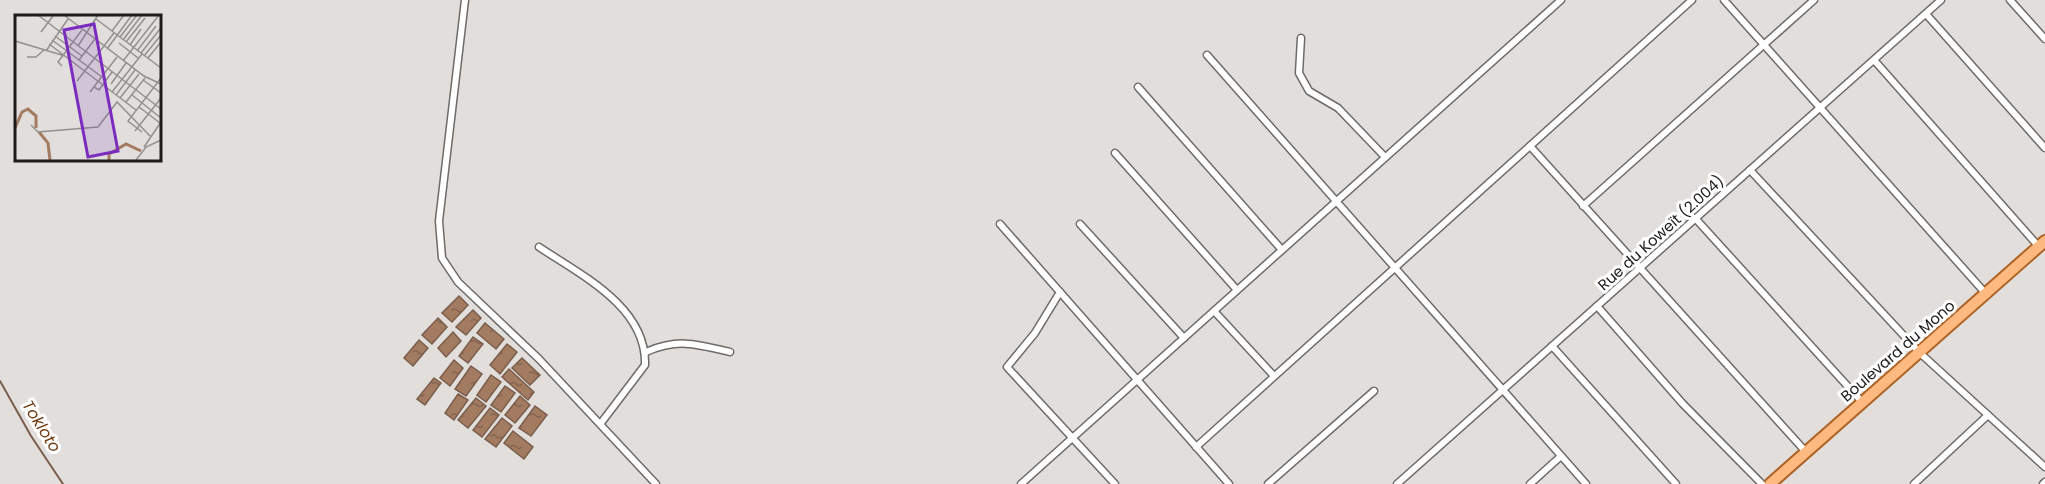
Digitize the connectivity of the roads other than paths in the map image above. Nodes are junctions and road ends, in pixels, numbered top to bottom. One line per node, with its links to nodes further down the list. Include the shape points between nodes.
1 (465, 0): 47 (street, via 439,221 442,258 458,282)
2 (1561, 0): 19 (street)
3 (1692, 0): 16 (street)
4 (1724, 0): 11 (street)
5 (1814, 0): 11 (street)
6 (1941, 0): 8 (street, Rue du Koweït (2.004))
7 (2010, 0): 10 (street)
8 (1926, 14): 13 (street, Rue du Koweït (2.004)); 17 (street)
9 (1301, 38): 19 (street, via 1299,73 1310,91 1338,108)
10 (2045, 39)
11 (1763, 45): 15 (street); 22 (street)
12 (1207, 56): 21 (street)
13 (1874, 60): 15 (street, Rue du Koweït (2.004)); 26 (street)
14 (1138, 87): 28 (street)
15 (1819, 109): 20 (street, Rue du Koweït (2.004)); 33 (street)
16 (1530, 146): 22 (street); 29 (street)
17 (2045, 148)
18 (1115, 153): 31 (street)
19 (1385, 157): 21 (street)
20 (1750, 170): 23 (street, Rue du Koweït (2.004)); 40 (street)
21 (1336, 202): 28 (street); 29 (street)
22 (1583, 206): 30 (street)
23 (1695, 218): 30 (street, Rue du Koweït (2.004)); 45 (street)
24 (1000, 224): 32 (street)
25 (1080, 224): 36 (street)
26 (2042, 246): 33 (main road, Boulevard du Mono)
27 (539, 247): 38 (street, via 611,297 633,322)
28 (1282, 250): 31 (street)
29 (1395, 268): 41 (street); 43 (street)
30 (1640, 268): 34 (street, Rue du Koweït (2.004)); 50 (street)
31 (1237, 290): 35 (street)
32 (1060, 292): 42 (street); 48 (street, via 1035,333 1007,367)
33 (1987, 295): 40 (main road, Boulevard du Mono)
34 (1597, 306): 37 (street, Rue du Koweït (2.004)); 62 (street, via 1683,404)
35 (1214, 311): 36 (street); 41 (street)
36 (1184, 338): 42 (street)
37 (1552, 346): 43 (street, Rue du Koweït (2.004)); 61 (street)
38 (646, 352): 39 (street, via 672,342); 47 (street, via 645,365)
39 (730, 352)
40 (1921, 354): 45 (main road, Boulevard du Mono); 46 (street); 64 (main road, Boulevard du Mono)
41 (1274, 376): 49 (street)
42 (1137, 380): 48 (street); 49 (street)
43 (1503, 390): 51 (street); 58 (street, Rue du Koweït (2.004))
44 (1374, 391): 57 (street)
45 (1862, 402): 50 (main road, Boulevard du Mono)
46 (1988, 415): 52 (street); 65 (street)
47 (601, 423): 53 (street)
48 (1073, 437): 54 (street); 55 (street)
49 (1196, 447): 56 (street)
50 (1806, 452): 63 (main road, Boulevard du Mono)
51 (1561, 456): 59 (street); 60 (street)
52 (2045, 467)
53 (656, 484)
54 (1021, 484)
55 (1115, 484)
56 (1229, 484)
57 (1268, 484)
58 (1397, 484)
59 (1530, 484)
60 (1586, 484)
61 (1676, 484)
62 (1762, 484)
63 (1770, 484)
64 (1779, 484)
65 (1914, 484)

